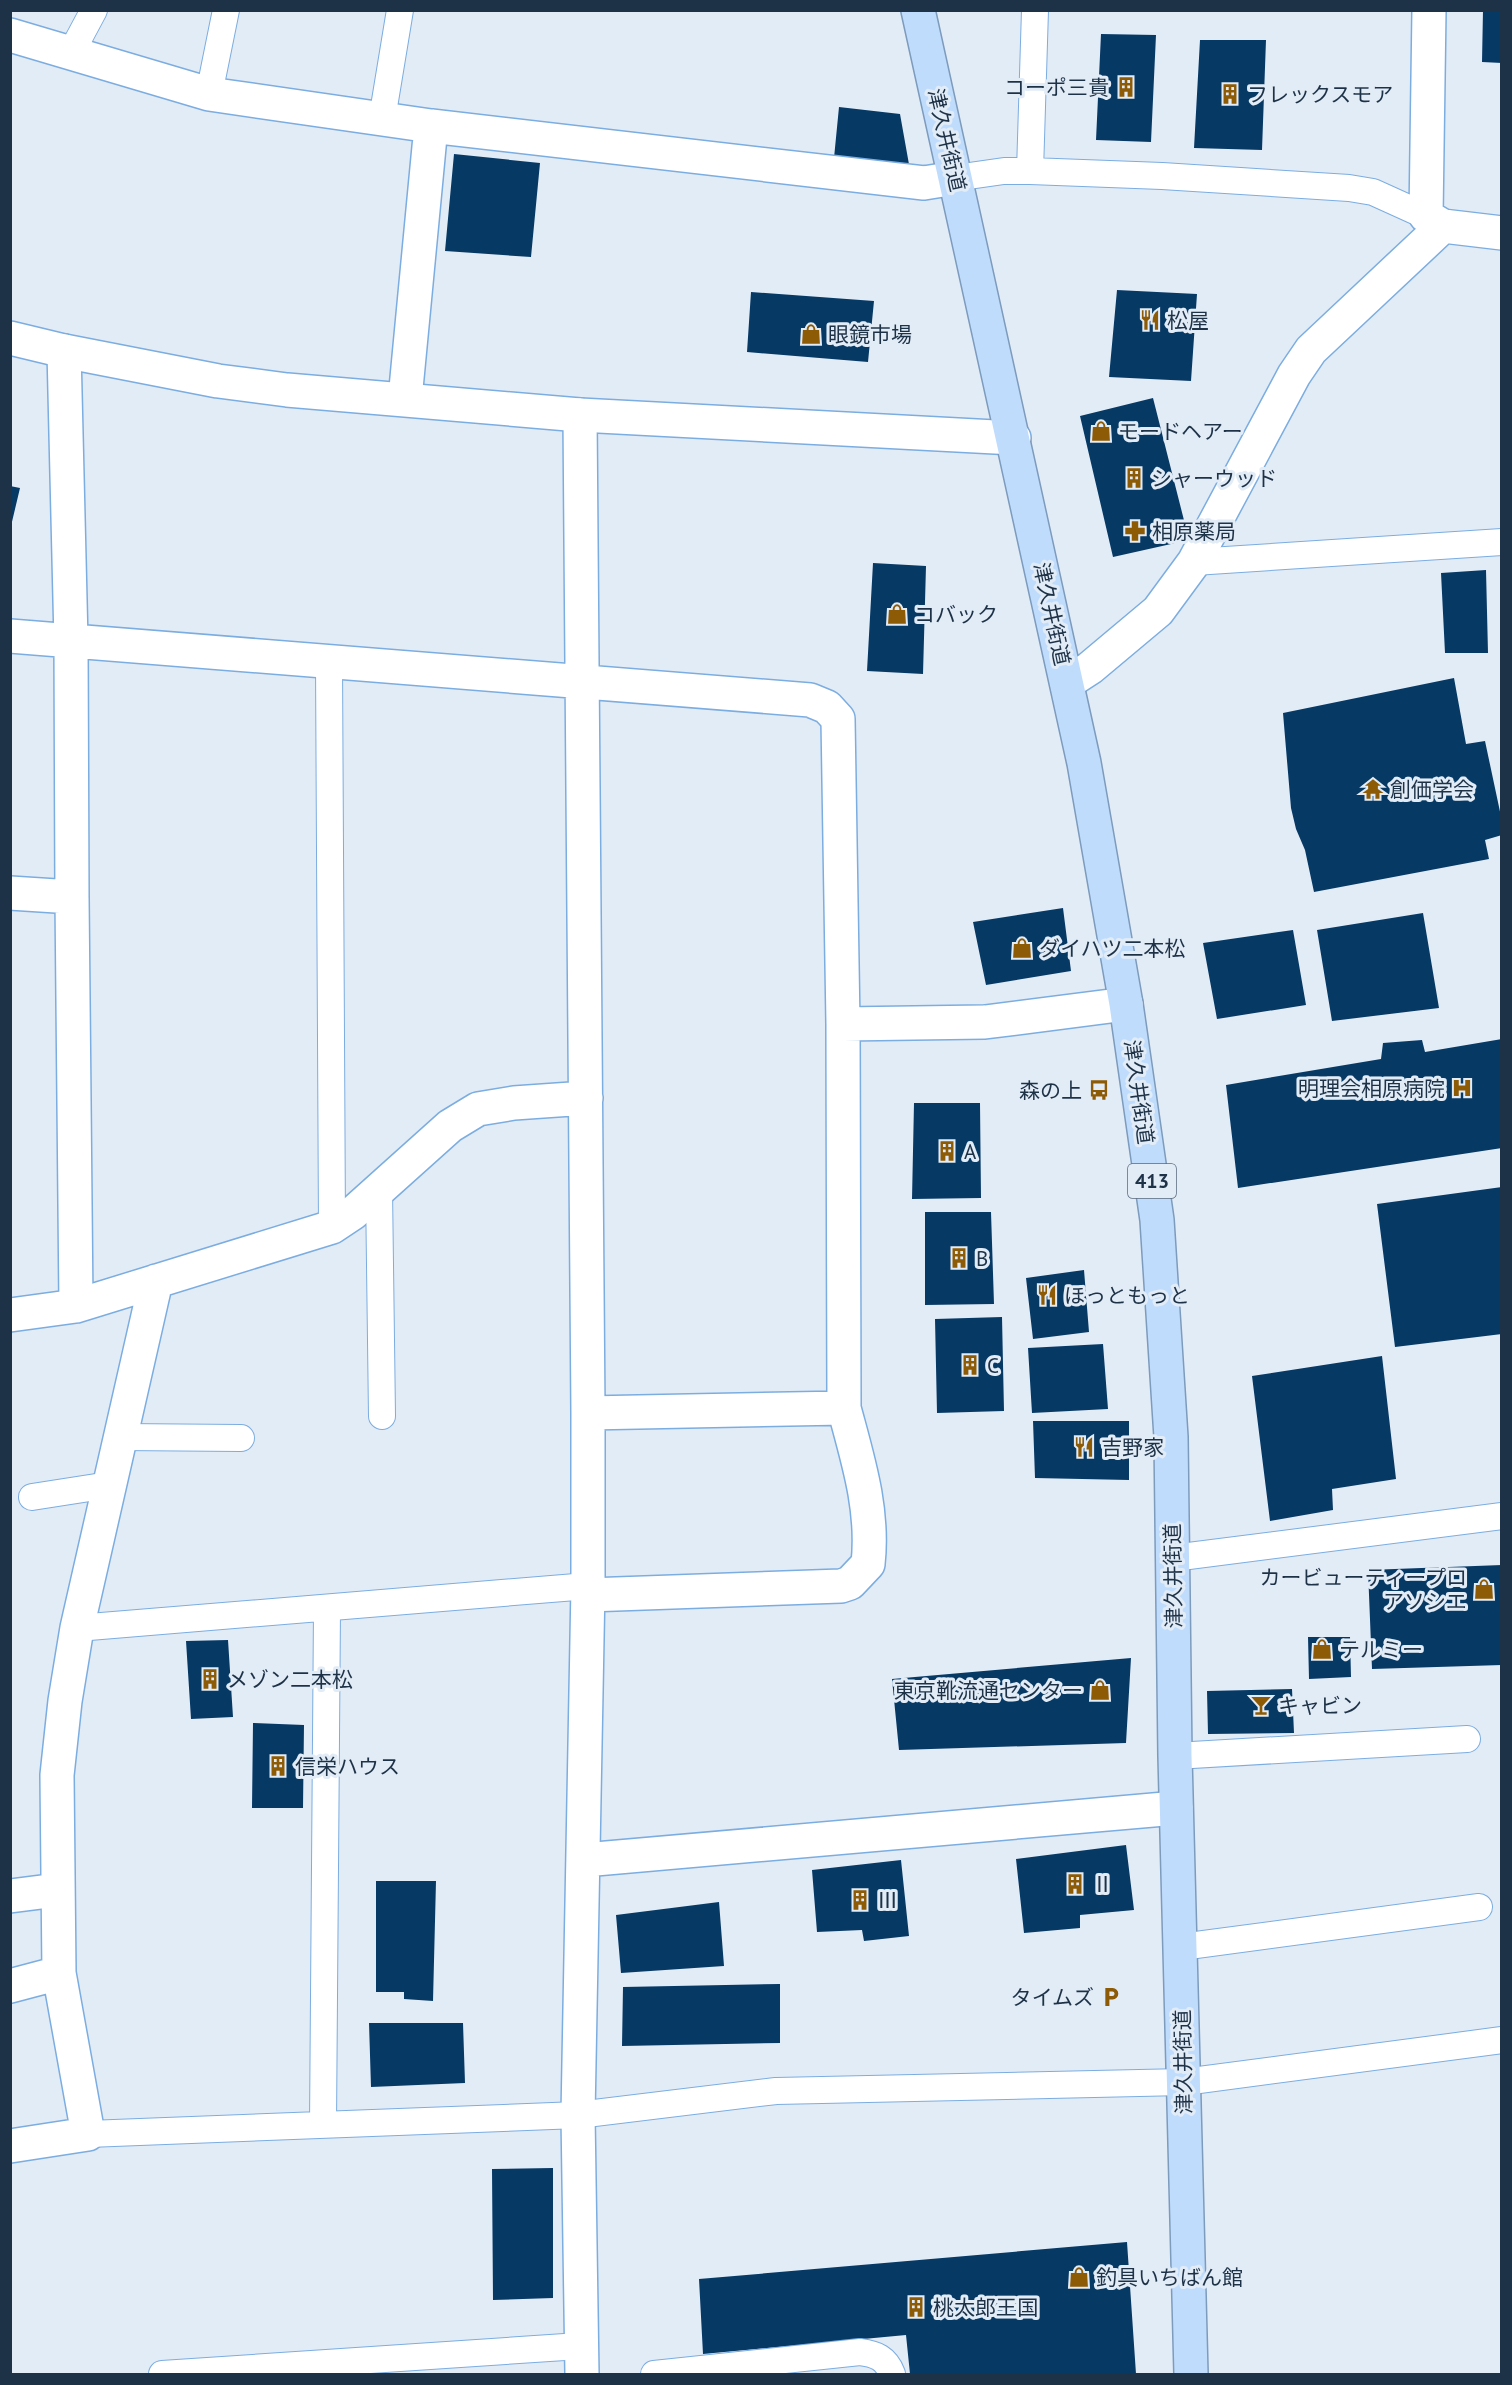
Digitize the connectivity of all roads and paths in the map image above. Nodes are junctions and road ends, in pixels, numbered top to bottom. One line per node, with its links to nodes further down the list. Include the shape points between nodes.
1 (94, 10): 8 (lane)
2 (226, 10): 9 (lane)
3 (400, 10): 10 (lane)
4 (918, 10): 13 (highway, 津久井街道 / 413)
5 (1035, 10): 12 (lane)
6 (1428, 10): 14 (street)
7 (17, 27): 8 (street)
8 (71, 52): 9 (street)
9 (209, 94): 10 (street)
10 (382, 119): 11 (street)
11 (431, 126): 13 (street, via 924,183); 18 (street)
12 (1030, 171): 13 (lane); 14 (lane, via 1349,188 1373,192)
13 (955, 178): 20 (highway, 津久井街道 / 413)
14 (1434, 221): 15 (street); 22 (street, via 1311,350)
15 (1502, 233)
16 (10, 338): 17 (street)
17 (64, 351): 18 (street, via 218,381); 24 (street)
18 (405, 399): 19 (street)
19 (580, 415): 20 (street); 26 (street)
20 (1014, 438): 27 (highway, 津久井街道 / 413)
21 (1502, 542): 22 (lane)
22 (1194, 562): 27 (street, via 1158,611)
23 (10, 636): 24 (street)
24 (71, 642): 25 (street); 29 (street)
25 (329, 662): 26 (street); 34 (lane)
26 (582, 681): 31 (street, via 810,700 827,707 838,719); 32 (street)
27 (1068, 683): 30 (highway, 津久井街道 / 413)
28 (10, 893): 29 (street)
29 (72, 897): 36 (street)
30 (1126, 1004): 31 (street, via 985,1022); 46 (highway, 津久井街道 / 413, via 1158,1240 1171,1437)
31 (843, 1024): 38 (street)
32 (586, 1098): 33 (street, via 478,1109 450,1126); 39 (street)
33 (379, 1189): 34 (street); 40 (lane)
34 (332, 1227): 35 (street)
35 (156, 1281): 36 (street); 41 (street)
36 (76, 1306): 37 (street)
37 (10, 1315)
38 (844, 1408): 39 (street); 47 (street, via 866,1493 870,1533 868,1564 850,1583)
39 (588, 1413): 47 (street)
40 (382, 1416)
41 (120, 1437): 42 (lane); 43 (street)
42 (241, 1438)
43 (109, 1485): 44 (lane); 49 (street)
44 (32, 1497)
45 (1502, 1516): 46 (lane)
46 (1173, 1558): 51 (highway, 津久井街道 / 413)
47 (588, 1591): 48 (lane); 53 (street)
48 (327, 1608): 49 (lane); 63 (lane)
49 (77, 1628): 54 (street, via 57,1775)
50 (1467, 1739): 51 (lane)
51 (1175, 1756): 52 (highway, 津久井街道 / 413)
52 (1176, 1808): 53 (street); 57 (highway, 津久井街道 / 413)
53 (584, 1860): 62 (street)
54 (57, 1890): 55 (street); 58 (street)
55 (10, 1896)
56 (1479, 1906): 57 (lane)
57 (1181, 1947): 61 (highway, 津久井街道 / 413)
58 (59, 1972): 59 (street); 64 (street)
59 (10, 1986)
60 (1502, 2040): 61 (lane)
61 (1184, 2082): 62 (lane, via 776,2091); 70 (highway, 津久井街道 / 413)
62 (578, 2115): 63 (lane); 66 (street)
63 (323, 2125): 64 (lane)
64 (88, 2134): 65 (street)
65 (10, 2146)
66 (581, 2360): 67 (lane)
67 (162, 2374)
68 (654, 2374): 69 (lane, via 860,2352 875,2354 886,2361)
69 (892, 2374)
70 (1191, 2374)

